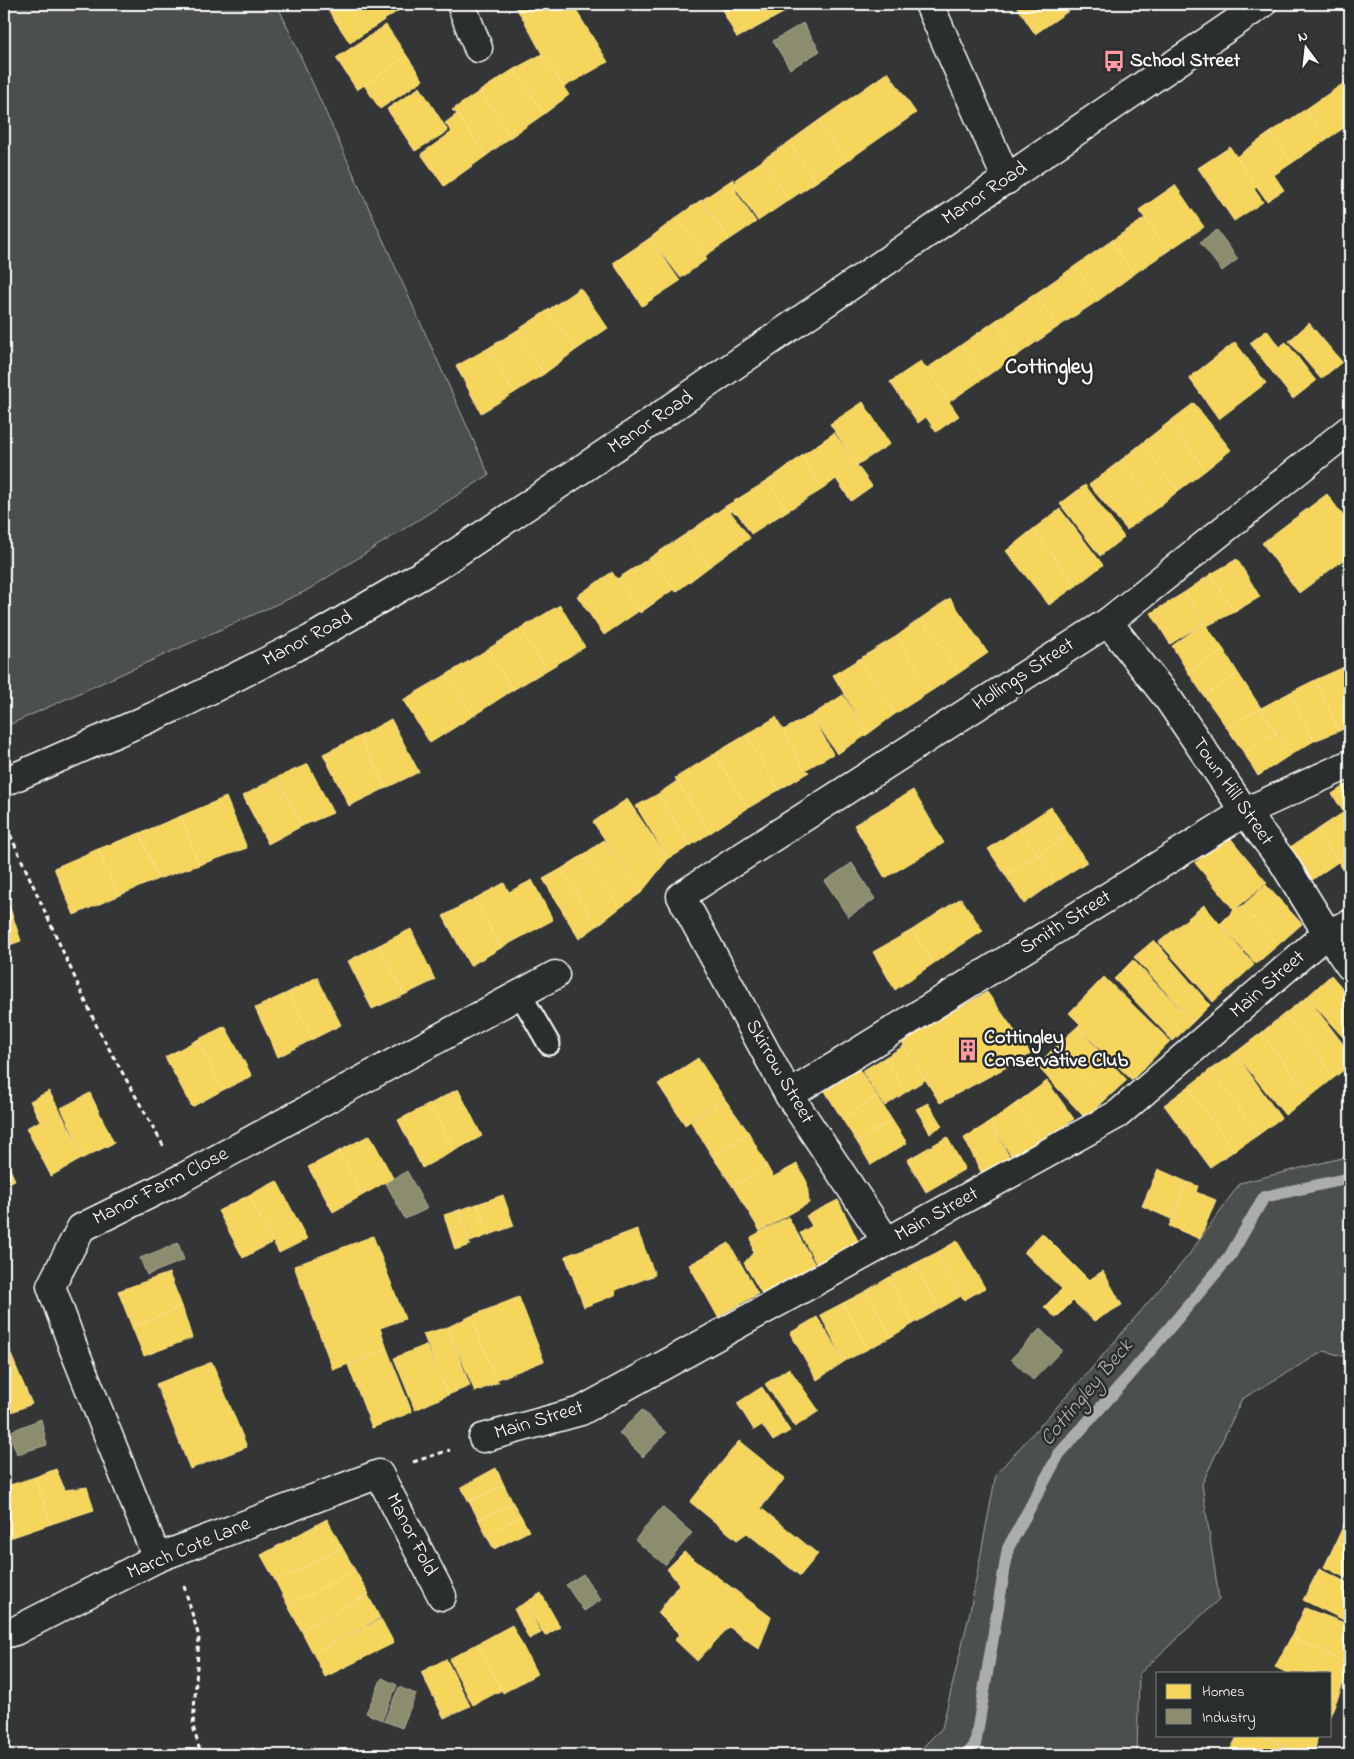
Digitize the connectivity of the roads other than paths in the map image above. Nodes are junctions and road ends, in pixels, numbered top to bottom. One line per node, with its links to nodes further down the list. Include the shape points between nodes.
1 (461, 4): 4 (street)
2 (929, 4): 5 (street)
3 (1262, 4): 5 (street, Manor Road)
4 (478, 48)
5 (1006, 180): 9 (street, Manor Road, via 435,567 311,639 182,704)
6 (1350, 429): 7 (street, Hollings Street)
7 (1108, 622): 10 (street, Town Hill Street, via 1169,700); 11 (street, Hollings Street)
8 (1350, 764): 10 (street, Smith Street)
9 (5, 781)
10 (1244, 812): 12 (street, Town Hill Street); 17 (street, Smith Street)
11 (680, 896): 17 (street, Skirrow Street)
12 (1339, 929): 13 (street, Town Hill Street); 18 (street, Main Street, via 1118,1114)
13 (1350, 966)
14 (555, 975): 15 (street, Manor Farm Close)
15 (520, 994): 16 (lane); 21 (street, Manor Farm Close, via 182,1178 81,1228 51,1286 73,1347)
16 (549, 1044)
17 (788, 1095): 18 (street, Skirrow Street)
18 (887, 1242): 19 (street, Main Street, via 581,1411)
19 (483, 1438)
20 (379, 1474): 21 (street, March Cote Lane); 22 (street, Manor Fold)
21 (166, 1555): 23 (street, March Cote Lane)
22 (442, 1596)
23 (4, 1634)

